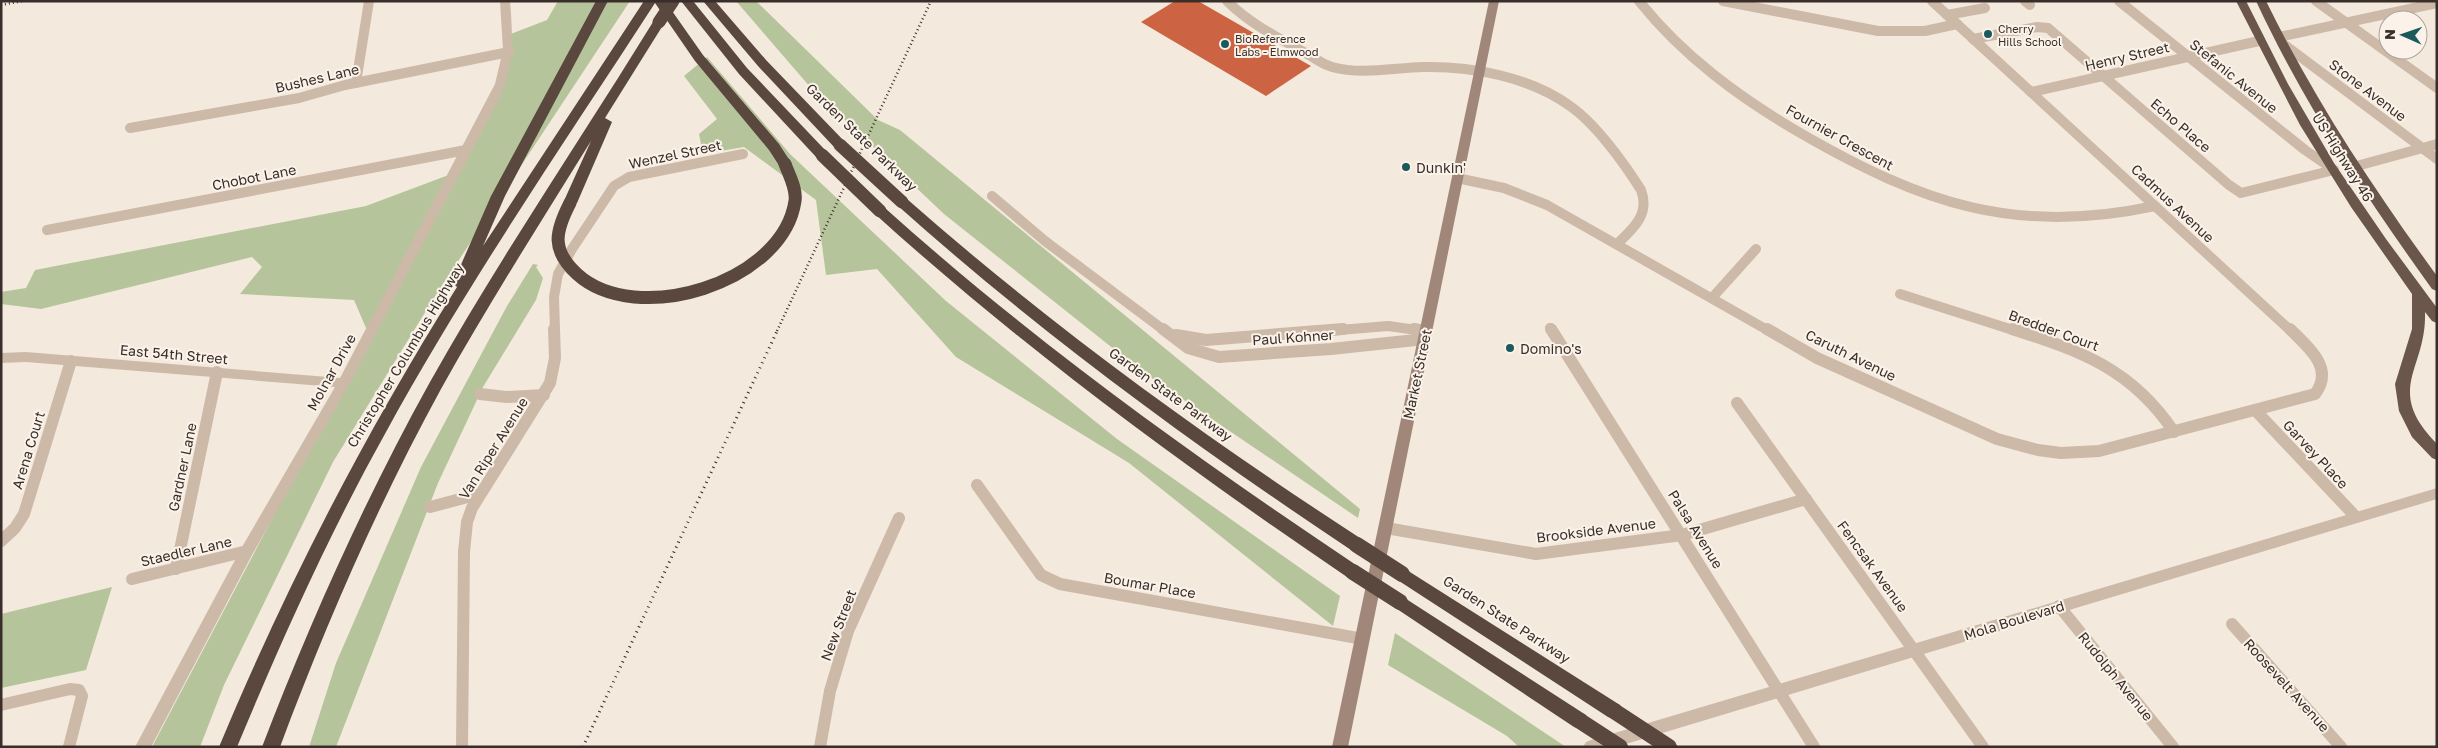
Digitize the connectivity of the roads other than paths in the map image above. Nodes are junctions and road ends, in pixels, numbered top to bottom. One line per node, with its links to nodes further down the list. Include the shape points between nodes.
1 (369, 1): 32 (street)
2 (505, 1): 27 (street, Molnar Drive)
3 (594, 1): 36 (highway)
4 (602, 1): 36 (highway)
5 (672, 1): 30 (highway, bridge)
6 (687, 1): 99 (highway, bridge, via 744,71 822,155 880,211 992,309 1227,487)
7 (709, 1): 100 (highway, Garden State Parkway, bridge, via 768,70 840,144 970,263 1062,337 1237,465)
8 (1227, 1): 29 (street, via 1267,32 1332,66 1428,67)
9 (1494, 1): 29 (main road, Market Street)
10 (1653, 1): 18 (street)
11 (1723, 1): 23 (street, via 1878,31 1925,31)
12 (1932, 1): 21 (street, Cadmus Avenue)
13 (2119, 1): 28 (street, Stefanic Avenue)
14 (2241, 1): 25 (highway, US Highway 46)
15 (2261, 1): 26 (highway, US Highway 46)
16 (2316, 1): 22 (street)
17 (652, 2): 30 (highway, bridge, via 774,148 792,180 795,200 781,238 744,270 717,284 655,297 627,296 602,291 582,282 560,256 557,240 560,223); 57 (highway, Christopher Columbus Highway)
18 (1640, 3): 47 (street, Fournier Crescent, via 1695,59 1747,101 1853,163 1903,186 1953,203 2038,218 2113,216)
19 (2437, 3): 22 (street)
20 (1985, 8): 21 (street)
21 (1947, 15): 23 (street, Cadmus Avenue)
22 (2344, 22): 26 (street); 33 (street)
23 (1957, 24): 24 (street, Cadmus Avenue)
24 (1973, 39): 31 (street, Echo Place, via 2037,27 2048,28); 34 (street, Cadmus Avenue)
25 (2259, 40): 28 (street, Henry Street); 43 (highway, US Highway 46, via 2281,84)
26 (2280, 40): 38 (street, Stone Avenue); 42 (highway, US Highway 46)
27 (509, 52): 32 (street, Bushes Lane); 39 (street, Molnar Drive, via 502,82)
28 (2187, 56): 31 (street, Henry Street); 43 (street, Stefanic Avenue)
29 (1479, 72): 44 (main road, Market Street); 49 (street, via 1531,85 1560,98 1582,116 1636,181 1644,198 1642,218)
30 (627, 74): 94 (highway, via 475,318 417,420 350,559)
31 (2104, 76): 34 (street, Henry Street); 43 (street, Echo Place, via 2241,193)
32 (356, 83): 35 (street, Bushes Lane, via 299,98)
33 (2437, 88)
34 (2031, 92): 47 (street, Cadmus Avenue)
35 (130, 128)
36 (530, 134): 57 (highway, via 482,228)
37 (2437, 144): 38 (street)
38 (2421, 148): 41 (street, Stone Avenue); 42 (street)
39 (466, 150): 48 (street, Chobot Lane); 65 (street, Molnar Drive)
40 (744, 154): 45 (street, Wenzel Street, via 628,177)
41 (2437, 159)
42 (2353, 166): 51 (highway, US Highway 46)
43 (2334, 170): 54 (highway, US Highway 46)
44 (1457, 178): 49 (street, Caruth Avenue, via 1484,181 1527,195); 61 (main road, Market Street)
45 (614, 186): 67 (street, Van Riper Avenue, via 557,274 553,296 557,341 555,370)
46 (992, 196): 60 (street, Paul Kohner, via 1045,241)
47 (2155, 206): 69 (street, Cadmus Avenue, via 2310,348 2324,371 2324,380 2315,394)
48 (47, 230)
49 (1617, 244): 56 (street, Caruth Avenue)
50 (1756, 250): 56 (street)
51 (2413, 254): 52 (highway); 53 (highway, US Highway 46)
52 (2437, 272)
53 (2437, 286)
54 (2418, 293): 58 (highway, US Highway 46); 71 (highway, via 2419,329 2402,384 2406,411 2417,433)
55 (1900, 294): 70 (street, Bredder Court, via 2071,348 2090,357 2144,393)
56 (1712, 298): 70 (street, Caruth Avenue, via 1817,358 2017,446 2080,453)
57 (446, 317): 93 (highway, Christopher Columbus Highway, via 389,411 322,536)
58 (2437, 318)
59 (1550, 328): 80 (street, Palsa Avenue)
60 (1169, 333): 61 (street, Paul Kohner, via 1206,340 1388,326); 61 (street, Paul Kohner, via 1188,348 1219,357 1331,349)
61 (1426, 335): 79 (main road, Market Street)
62 (1, 358): 63 (street, East 54th Street)
63 (71, 361): 64 (street, East 54th Street); 81 (street, Arena Court, via 24,514)
64 (217, 372): 65 (street, East 54th Street); 83 (street, Gardner Lane)
65 (344, 383): 82 (street, Molnar Drive)
66 (480, 394): 67 (street, via 506,397)
67 (544, 395): 74 (street, Van Riper Avenue)
68 (1737, 403): 75 (street, Fencsak Avenue)
69 (2256, 411): 70 (street, Caruth Avenue); 77 (street, Garvey Place)
70 (2174, 432)
71 (2437, 454)
72 (978, 485): 87 (street, Boumar Place, via 1030,561 1042,575 1060,584)
73 (2437, 493): 77 (street, Mola Boulevard)
74 (479, 494): 76 (street); 95 (street, Van Riper Avenue, via 467,522 464,552)
75 (1806, 499): 80 (street, Brookside Avenue); 88 (street, Fencsak Avenue)
76 (430, 507)
77 (2355, 516): 85 (street, Mola Boulevard)
78 (899, 518): 96 (street, New Street, via 848,631 830,691)
79 (1386, 528): 80 (street, Brookside Avenue, via 1536,554); 87 (main road, Market Street)
80 (1682, 535): 89 (street, Palsa Avenue)
81 (1, 541)
82 (247, 552): 83 (street, Staedler Lane); 92 (street, Molnar Drive)
83 (176, 568): 84 (street, Staedler Lane)
84 (132, 579)
85 (2059, 606): 88 (street, Mola Boulevard); 103 (street, Rudolph Avenue)
86 (2232, 624): 104 (street, Roosevelt Avenue)
87 (1363, 639): 97 (main road, Market Street)
88 (1914, 650): 89 (street, Mola Boulevard); 102 (street, Fencsak Avenue)
89 (1778, 690): 98 (street, Mola Boulevard); 101 (street, Palsa Avenue)
90 (1, 705): 91 (street, via 70,689 79,690 82,696)
91 (69, 747)
92 (143, 747)
93 (228, 747)
94 (272, 747)
95 (462, 747)
96 (820, 747)
97 (1340, 747)
98 (1591, 747)
99 (1620, 747)
100 (1669, 747)
101 (1814, 747)
102 (1984, 747)
103 (2173, 747)
104 (2341, 747)

